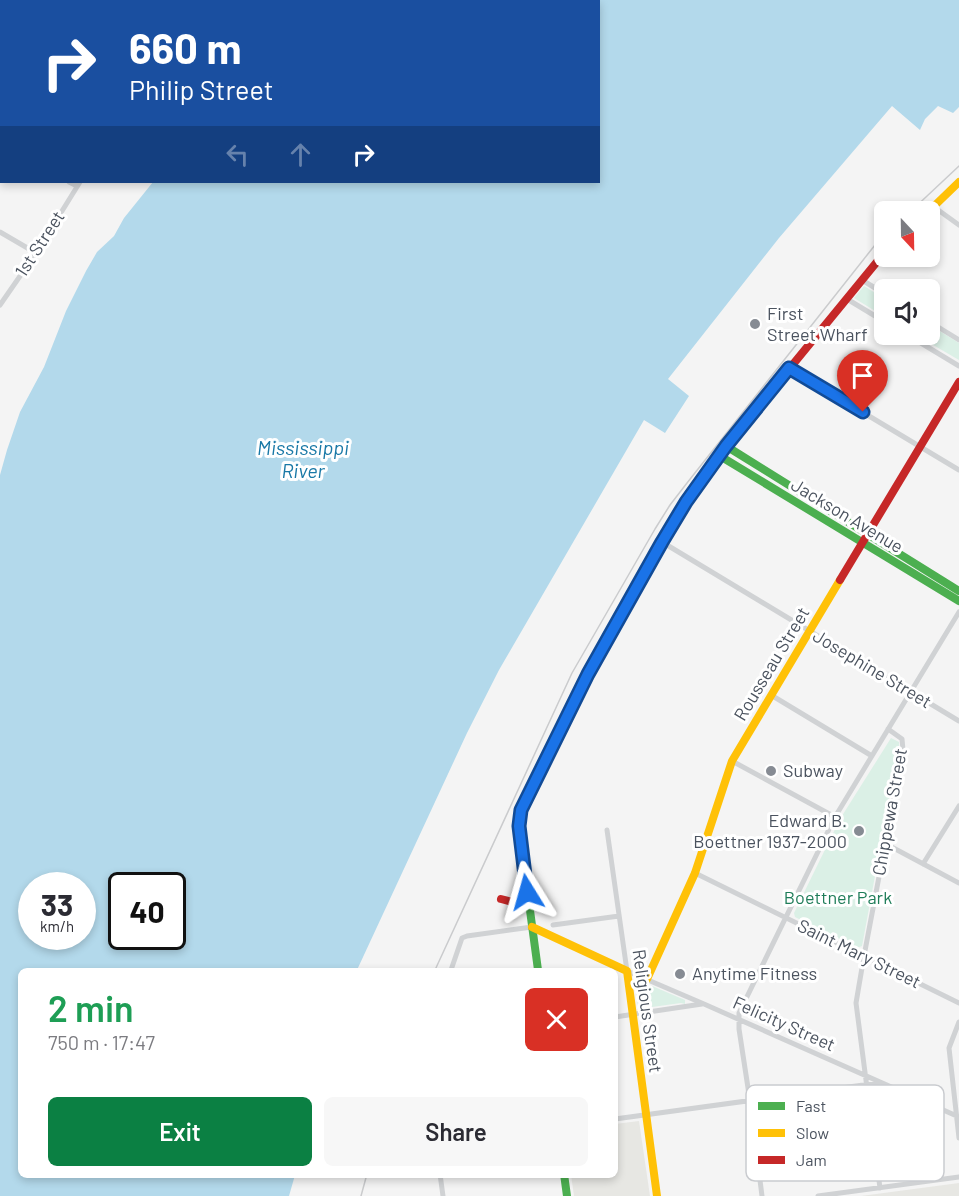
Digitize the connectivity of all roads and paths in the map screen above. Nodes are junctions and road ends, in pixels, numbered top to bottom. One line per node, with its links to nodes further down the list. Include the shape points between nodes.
1 (959, 182): 3 (street)
2 (78, 184): 7 (street, 1st Street)
3 (939, 201)
4 (940, 214): 5 (street)
5 (959, 225)
6 (0, 232): 7 (street)
7 (36, 253): 12 (street, 1st Street)
8 (874, 265): 9 (street)
9 (862, 280): 10 (street); 11 (street)
10 (874, 287)
11 (847, 299): 13 (street); 18 (street)
12 (0, 305)
13 (874, 315)
14 (940, 328): 15 (street)
15 (959, 340)
16 (924, 345): 17 (street)
17 (959, 366)
18 (789, 368): 20 (street); 21 (street)
19 (959, 382): 21 (street, Rousseau Street)
20 (726, 446): 22 (street); 24 (street, Jackson Avenue)
21 (921, 447): 23 (street); 24 (street, Rousseau Street)
22 (720, 456): 24 (street, Jackson Avenue); 25 (street)
23 (959, 470)
24 (865, 538): 26 (street, Jackson Avenue); 27 (street, Jackson Avenue); 29 (street, Rousseau Street)
25 (662, 542): 29 (street, Josephine Street); 43 (street, via 588,674 521,810 519,826)
26 (959, 591)
27 (959, 601)
28 (959, 612): 30 (street)
29 (810, 630): 30 (street, Josephine Street); 31 (street, Rousseau Street)
30 (911, 692): 32 (street, Josephine Street); 33 (street)
31 (771, 695): 34 (street); 35 (street, Rousseau Street)
32 (959, 722)
33 (888, 729): 34 (street); 39 (street, Chippewa Street, via 904,743)
34 (872, 756): 37 (street)
35 (732, 761): 37 (street); 41 (street, Rousseau Street)
36 (959, 806): 40 (street)
37 (835, 817): 46 (street)
38 (607, 830): 45 (street, Religious Street)
39 (886, 844): 40 (street); 49 (street, Chippewa Street)
40 (923, 864): 42 (street)
41 (695, 873): 46 (street, Saint Mary Street); 53 (street, Rousseau Street)
42 (959, 884)
43 (527, 892): 44 (street, via 519,902); 48 (street)
44 (501, 899)
45 (619, 916): 47 (street); 52 (street, Religious Street)
46 (786, 918): 49 (street, Saint Mary Street); 58 (street)
47 (553, 925)
48 (532, 927): 50 (street, via 462,938); 51 (street); 52 (street, Felicity Street)
49 (864, 956): 54 (street, Saint Mary Street); 60 (street, Chippewa Street, via 856,1003)
50 (452, 968)
51 (538, 968)
52 (627, 971): 53 (street, Felicity Street); 56 (street, Religious Street)
53 (647, 979): 55 (street, Felicity Street)
54 (959, 1003)
55 (704, 1004): 56 (street); 58 (street, Felicity Street)
56 (633, 1015): 57 (street); 68 (street, Religious Street)
57 (618, 1017)
58 (738, 1020): 60 (street, Felicity Street); 63 (street)
59 (959, 1022): 69 (street, via 949,1048)
60 (866, 1077): 61 (street, Felicity Street); 62 (street, Chippewa Street)
61 (880, 1083): 62 (street); 65 (street, Felicity Street)
62 (867, 1084): 64 (street)
63 (748, 1085)
64 (860, 1085)
65 (885, 1085)
66 (746, 1102): 68 (street)
67 (944, 1110): 69 (street, Felicity Street)
68 (646, 1115): 70 (street); 82 (street, Religious Street)
69 (958, 1116): 71 (street)
70 (618, 1119)
71 (959, 1138)
72 (959, 1177): 75 (street)
73 (441, 1178): 80 (street)
74 (565, 1178): 81 (street)
75 (944, 1179)
76 (760, 1181): 83 (street)
77 (879, 1181): 79 (street, Chippewa Street)
78 (930, 1181): 79 (street)
79 (880, 1188): 84 (street)
80 (443, 1196)
81 (567, 1196)
82 (657, 1196)
83 (762, 1196)
84 (818, 1196)

